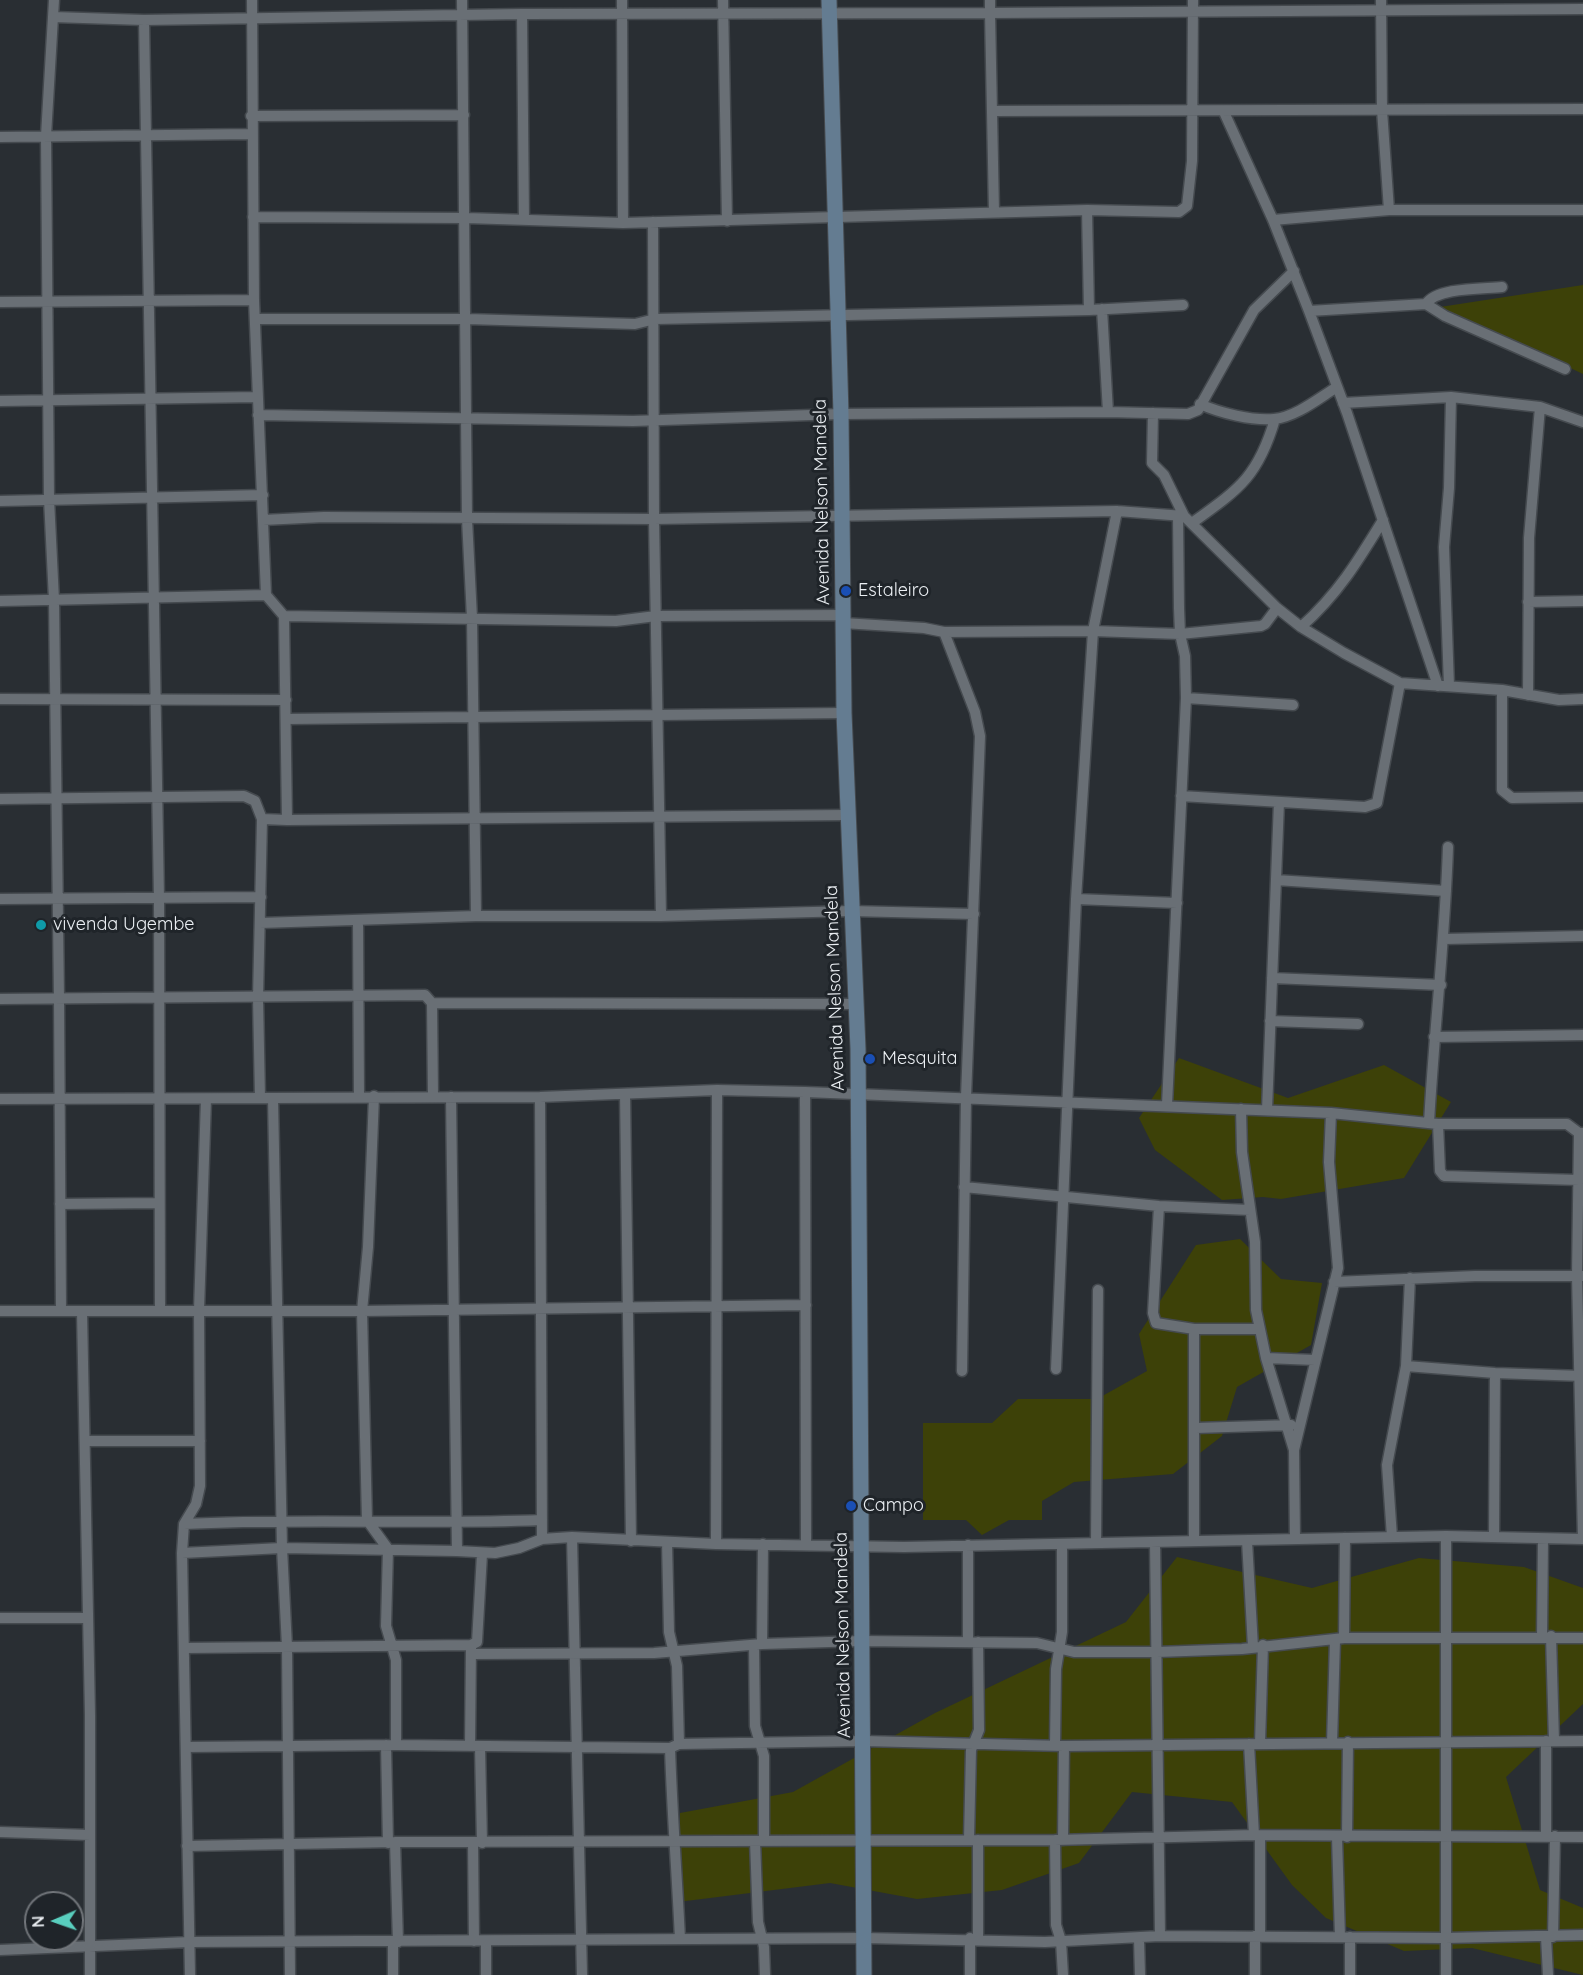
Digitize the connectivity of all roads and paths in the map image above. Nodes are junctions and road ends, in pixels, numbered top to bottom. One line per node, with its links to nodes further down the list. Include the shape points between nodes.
1 (54, 0): 16 (street)
2 (252, 0): 17 (street)
3 (462, 0): 13 (street)
4 (622, 0): 14 (street)
5 (723, 0): 15 (street)
6 (990, 0): 11 (street)
7 (1193, 5): 8 (street); 11 (street); 22 (street)
8 (1381, 5): 10 (street); 20 (street)
9 (829, 8): 11 (street); 15 (street); 35 (street, Avenida Nelson Mandela)
10 (1583, 9)
11 (990, 13): 21 (street)
12 (522, 14): 13 (street); 14 (street); 37 (street)
13 (463, 15): 17 (street); 24 (street)
14 (622, 15): 15 (street); 40 (street)
15 (723, 15): 39 (street)
16 (53, 17): 18 (street); 27 (street)
17 (252, 19): 18 (street); 25 (street)
18 (144, 20): 28 (street)
19 (1583, 109): 20 (street)
20 (1382, 110): 23 (street); 31 (street)
21 (992, 111): 22 (street); 33 (street)
22 (1192, 111): 23 (street); 30 (street, via 1192,161 1185,210)
23 (1224, 112): 38 (street)
24 (464, 115): 25 (street); 36 (street)
25 (251, 116): 26 (street)
26 (251, 134): 28 (street); 34 (street)
27 (46, 136): 28 (street); 29 (street); 46 (street)
28 (145, 136): 44 (street)
29 (0, 137)
30 (1087, 210): 33 (street); 51 (street)
31 (1389, 210): 32 (street); 38 (street)
32 (1583, 210)
33 (994, 212): 35 (street)
34 (253, 217): 36 (street); 45 (street)
35 (833, 217): 39 (street); 53 (street, Avenida Nelson Mandela)
36 (466, 218): 37 (street); 55 (street)
37 (524, 220): 40 (street)
38 (1273, 220): 42 (street)
39 (727, 221): 41 (street)
40 (623, 222): 41 (street)
41 (653, 222): 56 (street)
42 (1294, 270): 52 (street); 65 (street, via 1254,310)
43 (1502, 287): 48 (street, via 1443,292)
44 (147, 300): 45 (street); 46 (street); 61 (street)
45 (254, 300): 54 (street)
46 (49, 301): 47 (street); 62 (street)
47 (0, 302)
48 (1426, 304): 52 (street); 57 (street)
49 (1183, 305): 50 (street)
50 (1102, 309): 51 (street); 67 (street)
51 (1089, 310): 53 (street)
52 (1309, 310): 58 (street)
53 (836, 314): 56 (street); 69 (street, Avenida Nelson Mandela)
54 (255, 319): 55 (street); 59 (street)
55 (467, 319): 56 (street, via 624,324); 71 (street)
56 (655, 319): 73 (street)
57 (1565, 369)
58 (1337, 387): 64 (street); 72 (street, via 1296,412)
59 (257, 397): 61 (street); 70 (street)
60 (1451, 397): 64 (street); 66 (street); 102 (street)
61 (150, 399): 62 (street); 77 (street)
62 (50, 400): 63 (street); 76 (street)
63 (0, 401)
64 (1343, 403): 85 (street)
65 (1200, 404): 68 (street, via 1194,413); 72 (street)
66 (1540, 407): 74 (street); 91 (street)
67 (1108, 412): 68 (street); 69 (street)
68 (1153, 413): 81 (street, via 1152,464 1169,483)
69 (841, 414): 73 (street); 80 (street, Avenida Nelson Mandela)
70 (258, 415): 71 (street); 75 (street)
71 (467, 418): 73 (street); 82 (street)
72 (1275, 419): 81 (street, via 1267,446 1251,475)
73 (655, 421): 83 (street)
74 (1583, 423)
75 (263, 495): 77 (street); 84 (street)
76 (49, 499): 77 (street); 78 (street); 88 (street)
77 (153, 500): 87 (street)
78 (0, 501)
79 (1117, 511): 80 (street); 81 (street); 98 (street)
80 (840, 515): 83 (street); 96 (street, Avenida Nelson Mandela)
81 (1185, 518): 92 (street); 100 (street)
82 (467, 519): 83 (street); 84 (street); 95 (street)
83 (654, 519): 94 (street)
84 (264, 520): 86 (street)
85 (1383, 520): 97 (street, via 1345,582); 102 (street)
86 (266, 595): 87 (street); 93 (street)
87 (154, 598): 88 (street); 105 (street)
88 (54, 600): 89 (street); 109 (street)
89 (0, 601)
90 (1583, 601): 91 (street)
91 (1528, 602): 104 (street)
92 (1277, 608): 97 (street); 100 (street, via 1261,626)
93 (284, 616): 95 (street); 110 (street)
94 (656, 616): 95 (street, via 616,621); 96 (street); 113 (street)
95 (472, 618): 115 (street)
96 (843, 619): 99 (street); 112 (street, Avenida Nelson Mandela)
97 (1302, 627): 101 (street)
98 (1093, 631): 99 (street); 100 (street); 134 (street)
99 (944, 632): 137 (street, via 975,712 980,736)
100 (1180, 634): 106 (street)
101 (1400, 683): 102 (street); 121 (street, via 1377,803 1365,807)
102 (1444, 686): 103 (street)
103 (1502, 690): 104 (street); 118 (street, via 1502,790 1512,798)
104 (1528, 695): 108 (street)
105 (156, 698): 109 (street); 110 (street); 117 (street)
106 (1186, 698): 111 (street); 116 (street)
107 (0, 699): 109 (street)
108 (1583, 699)
109 (55, 700): 119 (street)
110 (286, 700): 114 (street)
111 (1293, 705)
112 (844, 713): 113 (street); 122 (street, Avenida Nelson Mandela)
113 (659, 717): 115 (street); 123 (street)
114 (287, 719): 115 (street); 126 (street)
115 (473, 719): 125 (street)
116 (1181, 796): 121 (street); 135 (street)
117 (157, 797): 119 (street); 124 (street, via 244,796 255,801); 131 (street)
118 (1583, 797)
119 (56, 798): 120 (street); 133 (street)
120 (0, 799)
121 (1279, 802): 128 (street)
122 (847, 815): 123 (street); 136 (street, Avenida Nelson Mandela)
123 (660, 816): 125 (street); 139 (street)
124 (262, 819): 126 (street); 130 (street)
125 (476, 819): 126 (street); 138 (street)
126 (287, 820)
127 (1448, 848): 129 (street)
128 (1276, 880): 129 (street); 144 (street)
129 (1446, 891): 143 (street)
130 (261, 897): 131 (street); 141 (street)
131 (159, 898): 133 (street); 147 (street)
132 (0, 899): 133 (street)
133 (57, 899): 150 (street)
134 (1076, 899): 135 (street); 173 (street)
135 (1177, 903): 174 (street)
136 (851, 911): 137 (street); 139 (street); 152 (street, Avenida Nelson Mandela)
137 (974, 914): 163 (street)
138 (476, 916): 139 (street); 140 (street)
139 (661, 916)
140 (358, 921): 141 (street); 146 (street)
141 (260, 924): 148 (street)
142 (1583, 936): 143 (street)
143 (1444, 939): 145 (street)
144 (1272, 978): 145 (street); 153 (street)
145 (1441, 985): 156 (street)
146 (357, 996): 148 (street); 151 (street, via 422,994); 165 (street)
147 (160, 998): 148 (street); 150 (street); 168 (street)
148 (258, 998): 169 (street)
149 (0, 999): 150 (street)
150 (59, 999): 164 (street)
151 (432, 1003): 152 (street); 162 (street)
152 (856, 1004): 159 (street, Avenida Nelson Mandela)
153 (1270, 1020): 154 (street); 176 (street)
154 (1358, 1024)
155 (1583, 1035): 156 (street)
156 (1434, 1036): 178 (street)
157 (717, 1090): 158 (street); 160 (street); 194 (street)
158 (805, 1092): 159 (street); 191 (street)
159 (859, 1093): 163 (street); 244 (street, Avenida Nelson Mandela)
160 (625, 1094): 167 (street); 193 (street)
161 (374, 1096): 162 (street); 165 (street); 201 (street)
162 (432, 1096): 166 (street)
163 (966, 1096): 173 (street); 181 (street)
164 (60, 1097): 168 (street); 170 (street); 184 (street)
165 (359, 1097): 172 (street)
166 (451, 1097): 167 (street); 195 (street)
167 (540, 1097): 192 (street)
168 (159, 1098): 171 (street); 183 (street)
169 (260, 1098): 171 (street); 172 (street)
170 (0, 1099)
171 (206, 1099): 197 (street)
172 (273, 1099): 198 (street)
173 (1068, 1103): 174 (street); 182 (street)
174 (1167, 1105): 175 (street)
175 (1241, 1109): 176 (street); 186 (street)
176 (1267, 1110): 177 (street)
177 (1331, 1113): 178 (street); 189 (street, via 1329,1162 1338,1247)
178 (1433, 1123): 179 (street, via 1567,1124); 180 (street, via 1444,1176)
179 (1581, 1133): 180 (street)
180 (1579, 1180): 187 (street)
181 (964, 1187): 182 (street); 209 (street)
182 (1062, 1197): 185 (street); 208 (street)
183 (159, 1203): 184 (street); 196 (street)
184 (60, 1204): 200 (street)
185 (1159, 1206): 186 (street); 203 (street, via 1154,1319 1161,1325)
186 (1250, 1210): 204 (street)
187 (1580, 1276): 188 (street); 211 (street)
188 (1410, 1278): 189 (street); 207 (street)
189 (1334, 1282): 206 (street)
190 (1098, 1290): 237 (street)
191 (806, 1305): 194 (street); 241 (street)
192 (541, 1307): 193 (street); 195 (street); 220 (street)
193 (629, 1307): 194 (street); 234 (street)
194 (719, 1307): 239 (street)
195 (453, 1308): 201 (street); 222 (street)
196 (160, 1310): 197 (street); 202 (street)
197 (199, 1310): 198 (street); 216 (street)
198 (278, 1310): 201 (street); 221 (street)
199 (0, 1311): 200 (street)
200 (61, 1311): 202 (street)
201 (362, 1311): 219 (street)
202 (82, 1312): 215 (street)
203 (1194, 1329): 204 (street); 214 (street)
204 (1259, 1329): 205 (street)
205 (1266, 1358): 206 (street); 213 (street)
206 (1315, 1360): 212 (street)
207 (1406, 1366): 210 (street); 226 (street, via 1387,1456)
208 (1056, 1369)
209 (962, 1371)
210 (1495, 1373): 211 (street); 227 (street)
211 (1581, 1376): 218 (street)
212 (1300, 1423): 213 (street); 217 (street)
213 (1285, 1427): 214 (street); 217 (street)
214 (1196, 1428): 236 (street)
215 (86, 1441): 216 (street); 251 (street)
216 (200, 1441): 223 (street, via 200,1486 196,1504)
217 (1293, 1450): 230 (street)
218 (1582, 1476): 232 (street)
219 (367, 1520): 221 (street); 222 (street); 246 (street)
220 (542, 1520): 222 (street); 229 (street)
221 (281, 1521): 223 (street); 245 (street)
222 (456, 1523): 247 (street)
223 (184, 1524): 248 (street)
224 (1446, 1536): 226 (street); 227 (street); 252 (street)
225 (572, 1537): 229 (street); 234 (street); 267 (street)
226 (1392, 1537): 228 (street)
227 (1494, 1537): 231 (street)
228 (1345, 1538): 230 (street); 255 (street)
229 (542, 1539): 249 (street, via 509,1551)
230 (1295, 1539): 233 (street)
231 (1543, 1539): 232 (street); 253 (street)
232 (1583, 1539)
233 (1247, 1540): 236 (street); 260 (street)
234 (631, 1541): 235 (street)
235 (667, 1542): 239 (street); 265 (street, via 669,1632)
236 (1194, 1542): 238 (street)
237 (1096, 1543): 238 (street); 243 (street)
238 (1155, 1543): 266 (street)
239 (716, 1544): 240 (street)
240 (763, 1544): 241 (street); 258 (street)
241 (806, 1545): 244 (street)
242 (968, 1545): 243 (street); 244 (street); 257 (street)
243 (1062, 1545): 263 (street)
244 (862, 1546): 256 (street, Avenida Nelson Mandela)
245 (282, 1548): 246 (street); 248 (street); 261 (street)
246 (388, 1549): 247 (street); 259 (street, via 386,1626)
247 (457, 1551): 249 (street)
248 (182, 1553): 262 (street)
249 (482, 1554): 264 (street, via 477,1642)
250 (0, 1618): 251 (street)
251 (88, 1618): 286 (street)
252 (1445, 1637): 253 (street); 255 (street); 271 (street)
253 (1546, 1637): 254 (street); 272 (street)
254 (1583, 1638)
255 (1340, 1639): 260 (street); 276 (street)
256 (863, 1641): 257 (street); 258 (street); 268 (street, Avenida Nelson Mandela)
257 (973, 1641): 263 (street, via 1037,1643); 274 (street, via 979,1730)
258 (758, 1644): 265 (street); 273 (street, via 755,1726)
259 (391, 1646): 261 (street); 264 (street); 277 (street, via 396,1660)
260 (1258, 1646): 266 (street); 275 (street)
261 (287, 1647): 262 (street); 282 (street)
262 (186, 1648): 281 (street)
263 (1059, 1648): 266 (street, via 1074,1652); 278 (street, via 1056,1669)
264 (472, 1650): 267 (street); 283 (street)
265 (675, 1652): 267 (street); 280 (street)
266 (1157, 1652): 279 (street)
267 (573, 1654): 284 (street)
268 (864, 1741): 273 (street); 274 (street); 294 (street, Avenida Nelson Mandela)
269 (1583, 1741): 272 (street)
270 (1348, 1742): 271 (street); 276 (street); 290 (street)
271 (1447, 1742): 272 (street); 291 (street)
272 (1550, 1742): 289 (street)
273 (761, 1743): 280 (street); 296 (street, via 764,1756)
274 (974, 1743): 278 (street); 293 (street)
275 (1255, 1743): 276 (street); 279 (street); 288 (street)
276 (1332, 1743)
277 (391, 1745): 282 (street); 283 (street); 297 (street)
278 (1060, 1745): 279 (street); 295 (street)
279 (1158, 1745): 287 (street)
280 (675, 1746): 284 (street); 299 (street)
281 (186, 1747): 282 (street); 302 (street)
282 (288, 1747): 301 (street)
283 (475, 1747): 284 (street); 300 (street)
284 (575, 1749): 298 (street)
285 (0, 1833): 286 (street)
286 (90, 1835): 320 (street)
287 (1160, 1836): 288 (street); 295 (street); 304 (street)
288 (1257, 1836): 290 (street); 305 (street)
289 (1551, 1836): 291 (street); 292 (street); 307 (street)
290 (1342, 1837): 291 (street); 306 (street)
291 (1445, 1837): 310 (street)
292 (1583, 1837)
293 (974, 1839): 294 (street); 295 (street); 312 (street)
294 (863, 1840): 296 (street); 309 (street, Avenida Nelson Mandela)
295 (1059, 1840): 316 (street, via 1056,1925)
296 (760, 1841): 299 (street); 308 (street, via 758,1922)
297 (391, 1842): 300 (street); 301 (street); 319 (street)
298 (577, 1842): 299 (street); 300 (street); 314 (street)
299 (675, 1842): 311 (street)
300 (478, 1843): 315 (street)
301 (289, 1844): 302 (street); 318 (street)
302 (187, 1846): 317 (street)
303 (1583, 1935): 307 (street)
304 (1160, 1936): 305 (street); 313 (street)
305 (1257, 1936): 306 (street); 333 (street)
306 (1345, 1937): 310 (street); 334 (street)
307 (1550, 1937): 310 (street); 336 (street)
308 (762, 1938): 309 (street); 311 (street); 328 (street)
309 (864, 1938): 312 (street); 329 (street, Avenida Nelson Mandela)
310 (1445, 1938): 335 (street)
311 (680, 1939): 314 (street)
312 (974, 1939): 316 (street); 330 (street)
313 (1139, 1939): 316 (street); 332 (street)
314 (581, 1940): 315 (street); 327 (street)
315 (480, 1941): 319 (street); 326 (street)
316 (1061, 1941): 331 (street)
317 (190, 1942): 318 (street); 320 (street); 323 (street)
318 (290, 1942): 319 (street); 324 (street)
319 (395, 1942): 325 (street)
320 (89, 1945): 321 (street); 322 (street)
321 (0, 1950)
322 (90, 1975)
323 (190, 1975)
324 (290, 1975)
325 (393, 1975)
326 (486, 1975)
327 (582, 1975)
328 (765, 1975)
329 (864, 1975)
330 (970, 1975)
331 (1062, 1975)
332 (1140, 1975)
333 (1255, 1975)
334 (1350, 1975)
335 (1446, 1975)
336 (1548, 1975)

